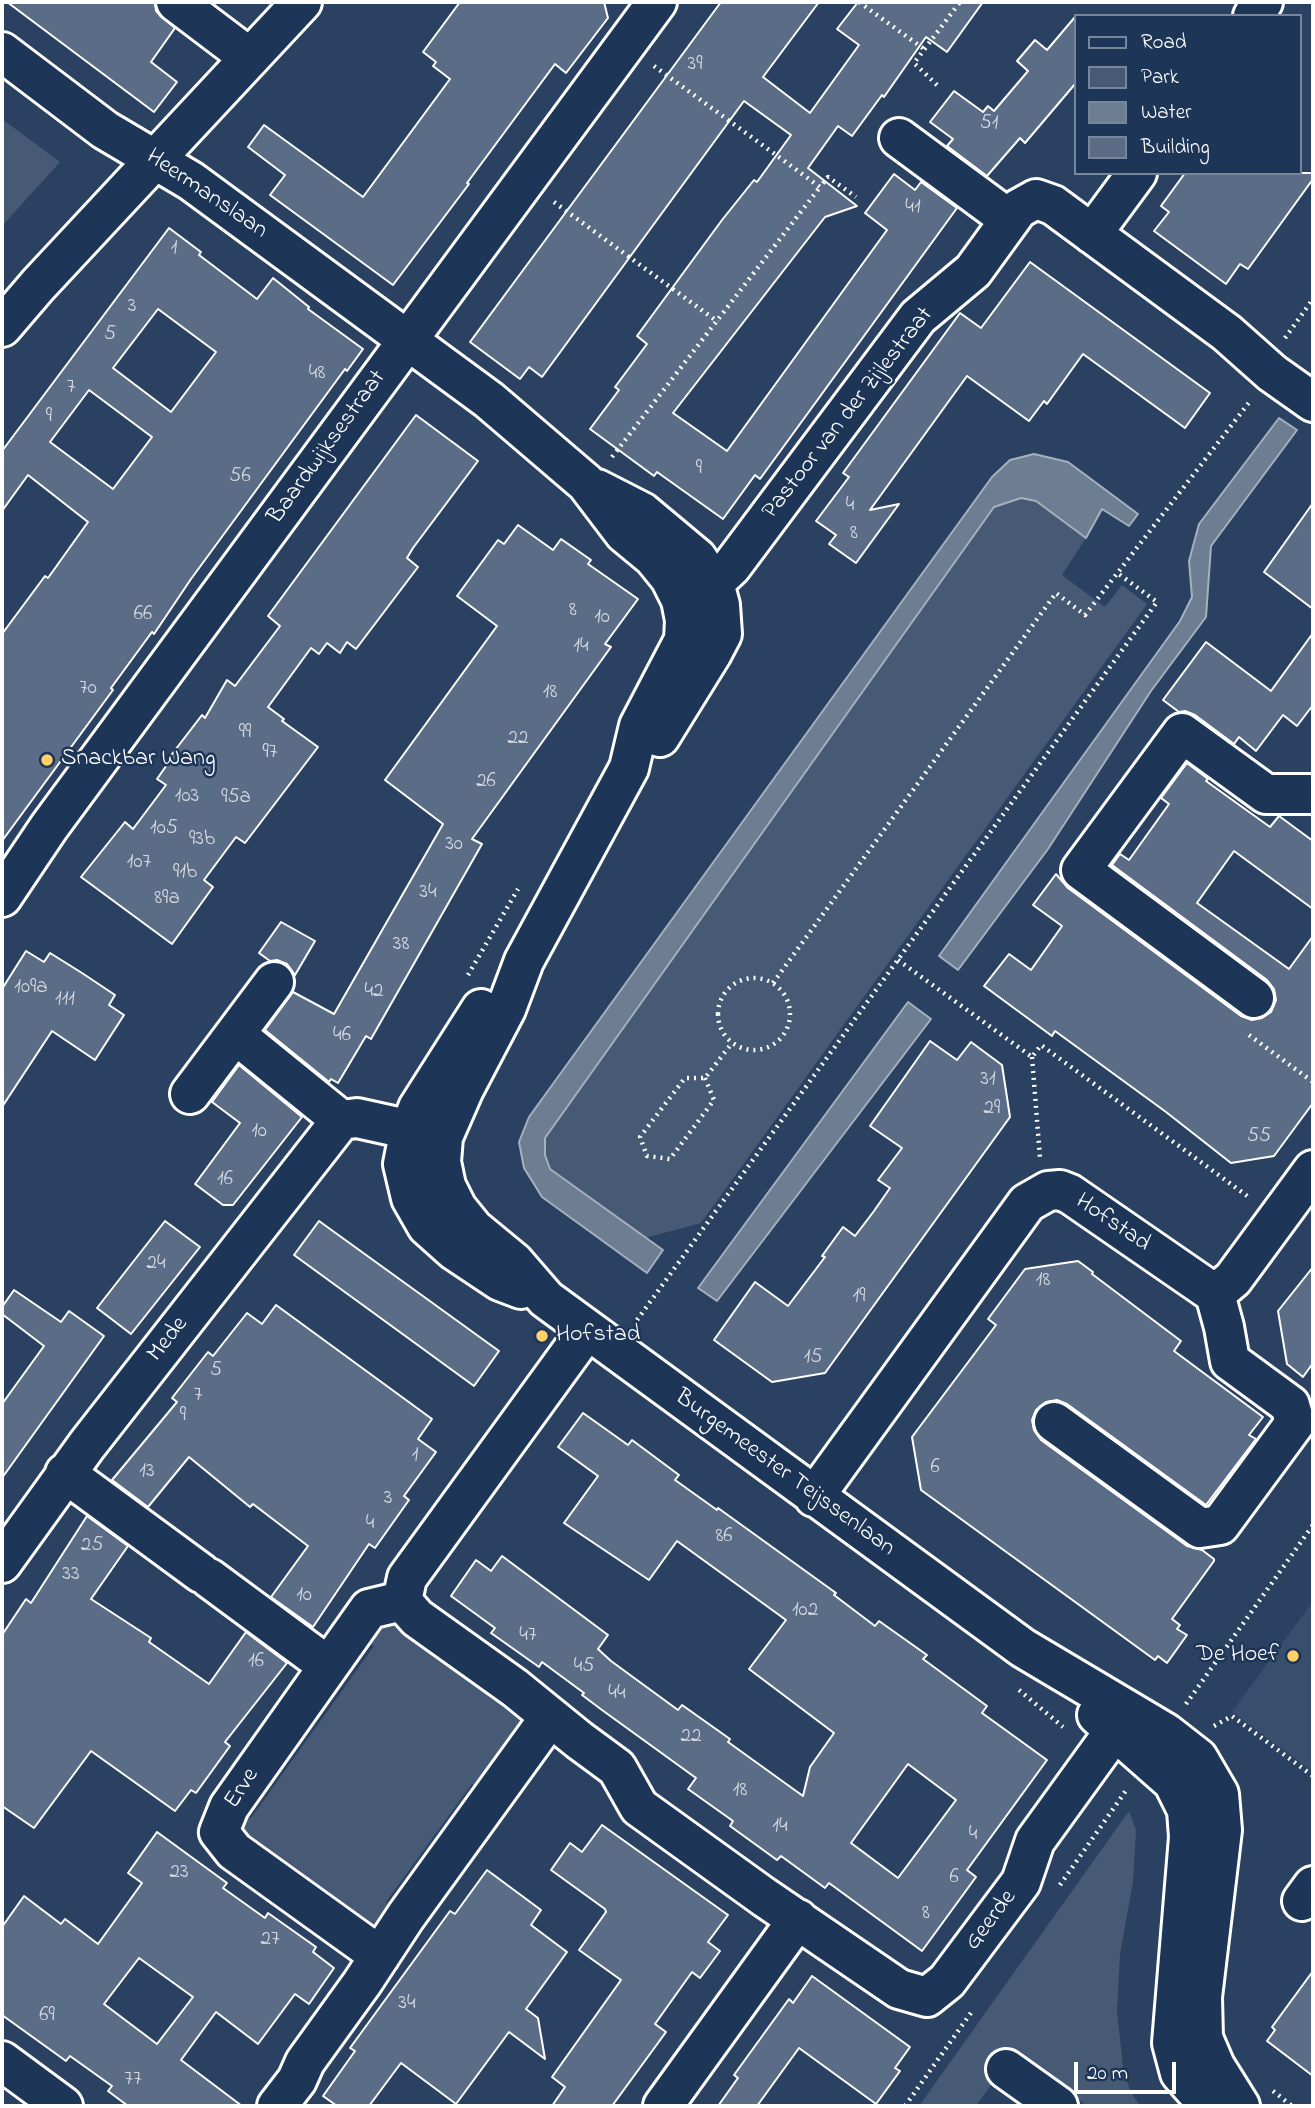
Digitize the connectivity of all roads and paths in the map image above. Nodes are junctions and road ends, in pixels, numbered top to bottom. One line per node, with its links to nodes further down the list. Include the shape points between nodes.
1 (176, 2): 9 (street)
2 (302, 2): 9 (street)
3 (657, 2): 6 (street, Baardwijksestraat)
4 (859, 2): 7 (path)
5 (960, 2): 7 (path)
6 (625, 44): 14 (street, Baardwijksestraat); 15 (path)
7 (925, 48): 10 (path, via 914,63)
8 (2, 52): 12 (street, Heermanslaan, via 105,130)
9 (250, 58): 12 (street)
10 (937, 85)
11 (899, 138): 17 (street)
12 (156, 159): 21 (street); 22 (street, Heermanslaan)
13 (1135, 175): 18 (street)
14 (525, 181): 20 (path); 22 (street, Baardwijksestraat)
15 (820, 187): 16 (path, via 828,177); 20 (path)
16 (856, 197)
17 (1010, 220): 18 (street, Pastoor van der Zijlestraat, via 1036,198); 27 (street, Pastoor van der Zijlestraat, via 972,271 918,317 732,567)
18 (1091, 234): 23 (street, Pastoor van der Zijlestraat, via 1227,333)
19 (1313, 299): 23 (path, via 1279,346)
20 (718, 322): 25 (path, via 620,450)
21 (2, 327)
22 (408, 340): 25 (street, Burgemeester Teijssenlaan, via 489,400); 30 (street, Baardwijksestraat)
23 (1272, 373): 24 (street); 26 (path)
24 (1313, 402)
25 (586, 483): 27 (street, Burgemeester Teijssenlaan, via 624,533 670,578)
26 (1116, 572): 31 (path, via 1157,602); 33 (path, via 1085,615 1056,593)
27 (698, 592): 43 (street, Burgemeester Teijssenlaan, via 685,620 684,640 639,726 629,768 524,961 488,999 418,1108)
28 (1313, 794): 35 (street, via 1266,794 1182,733 1081,870)
29 (519, 888): 34 (path)
30 (2, 897)
31 (898, 960): 38 (path); 49 (path)
32 (274, 982): 36 (street)
33 (773, 984): 37 (path, via 740,980 722,995 720,1028); 37 (path, via 782,992 790,1015 782,1038 760,1050)
34 (462, 985)
35 (1254, 998): 40 (path, via 1235,1026)
36 (234, 1034): 41 (street); 42 (street)
37 (732, 1043): 39 (path)
38 (1032, 1057): 45 (path); 46 (path, via 1041,1045)
39 (705, 1078): 39 (path, via 685,1079 640,1138 648,1156 670,1159 685,1140 714,1100)
40 (1313, 1082)
41 (190, 1094)
42 (341, 1120): 43 (street, via 357,1118); 53 (street, Mede)
43 (426, 1133): 51 (street, Burgemeester Teijssenlaan, via 403,1164 411,1198 427,1226 454,1251 500,1281 546,1299)
44 (1313, 1170): 46 (street)
45 (1043, 1193): 47 (street, Hofstad, via 1060,1190 1070,1195); 54 (street, Hofstad, via 1027,1203)
46 (1278, 1218): 47 (street, via 1233,1279)
47 (1215, 1294): 52 (street, via 1230,1361 1290,1405 1294,1423 1220,1525 1200,1528)
48 (627, 1313): 49 (path)
49 (637, 1320): 50 (path)
50 (648, 1328)
51 (587, 1330): 54 (street, Burgemeester Teijssenlaan); 57 (street, via 407,1577)
52 (1054, 1422)
53 (65, 1473): 56 (street, Mede); 58 (street)
54 (814, 1497): 61 (street, Burgemeester Teijssenlaan, via 1023,1648)
55 (1313, 1525): 62 (path)
56 (2, 1563)
57 (402, 1601): 58 (street, Erve, via 369,1609); 60 (street, via 417,1618)
58 (328, 1666): 66 (street, Erve, via 229,1807 219,1832 234,1852)
59 (1016, 1688): 61 (path)
60 (550, 1717): 65 (street, Geerde, via 617,1768 639,1807); 66 (street)
61 (1114, 1732): 62 (street, Burgemeester Teijssenlaan); 65 (street, Geerde, via 1035,1841 1021,1882 947,1982 927,1997 899,1989); 69 (street, Burgemeester Teijssenlaan, via 1173,1782 1187,1810 1189,1837 1172,2043 1180,2073)
62 (1166, 1733): 69 (street, Burgemeester Teijssenlaan, via 1198,1758 1219,1794 1222,1830 1202,1997)
63 (1214, 1734): 64 (path, via 1208,1729 1232,1716)
64 (1313, 1776)
65 (797, 1919): 73 (street)
66 (380, 1956): 72 (street)
67 (2, 2061): 71 (street)
68 (1006, 2069): 74 (street)
69 (1205, 2092): 70 (street, Burgemeester Teijssenlaan)
70 (1253, 2095): 75 (path)
71 (63, 2106)
72 (277, 2106)
73 (663, 2106)
74 (1058, 2106)
75 (1292, 2106)

